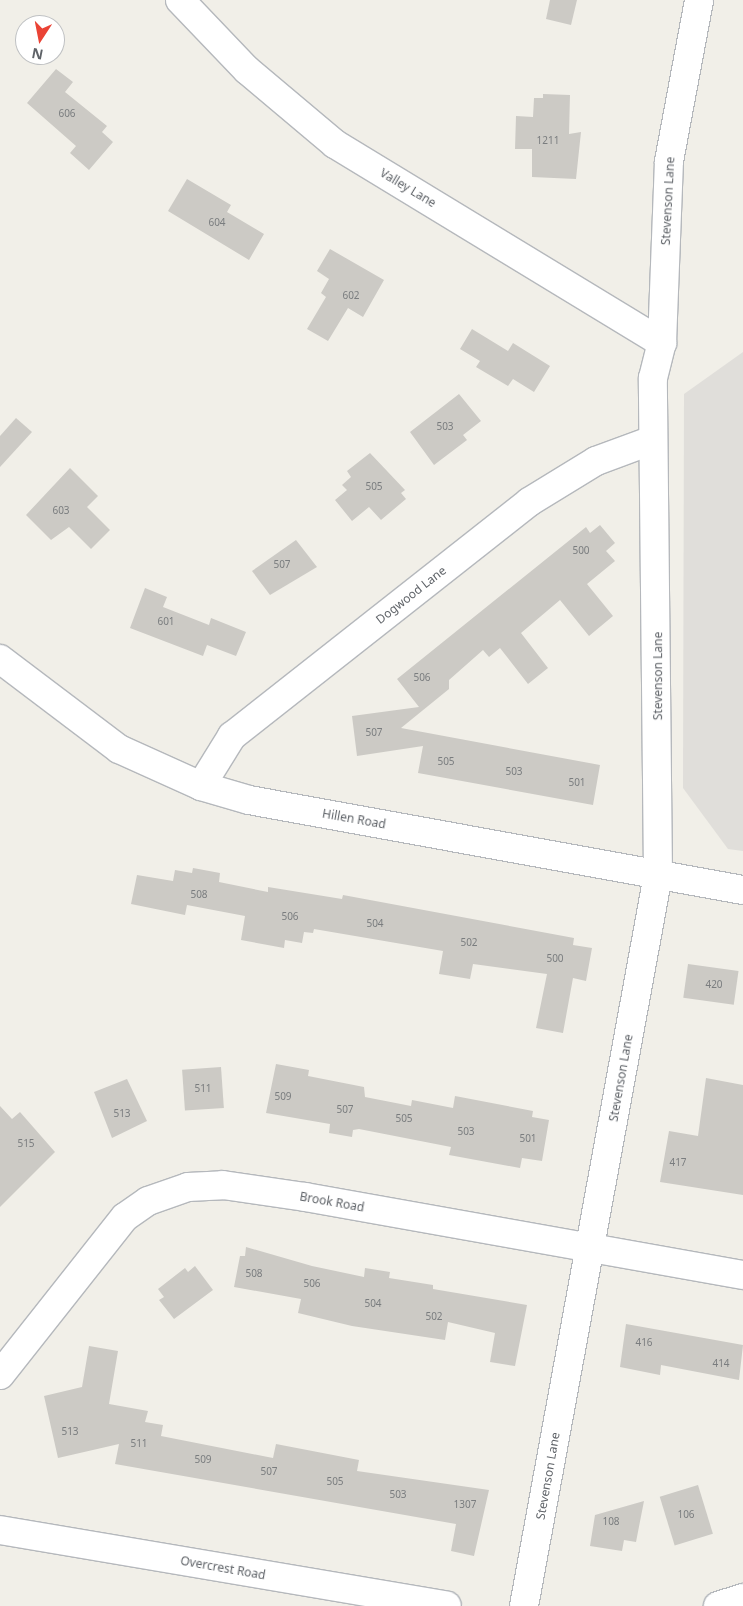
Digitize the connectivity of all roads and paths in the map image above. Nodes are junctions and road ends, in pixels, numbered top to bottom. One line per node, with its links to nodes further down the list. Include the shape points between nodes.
1 (180, 0): 3 (street, Valley Lane, via 247,70 335,144)
2 (699, 0): 3 (street, Stevenson Lane, via 669,161)
3 (662, 344): 4 (street, Stevenson Lane, via 653,378); 5 (street, Stevenson Lane, via 669,379 667,489)
4 (650, 441): 5 (street, Stevenson Lane); 7 (street, Dogwood Lane, via 596,462 529,502 232,736)
5 (657, 545): 8 (street, Stevenson Lane)
6 (0, 659): 7 (street, Hillen Road, via 119,750)
7 (201, 786): 8 (street, Hillen Road, via 249,800)
8 (658, 875): 9 (street, Hillen Road); 10 (street, Stevenson Lane)
9 (743, 890)
10 (590, 1248): 11 (street, Brook Road); 12 (street, Brook Road, via 305,1197 223,1185 188,1186 148,1201 125,1217); 16 (street, Stevenson Lane)
11 (743, 1275)
12 (0, 1375)
13 (0, 1530): 15 (street, Overcrest Road)
14 (743, 1598): 17 (street)
15 (447, 1606)
16 (524, 1606)
17 (718, 1606)

